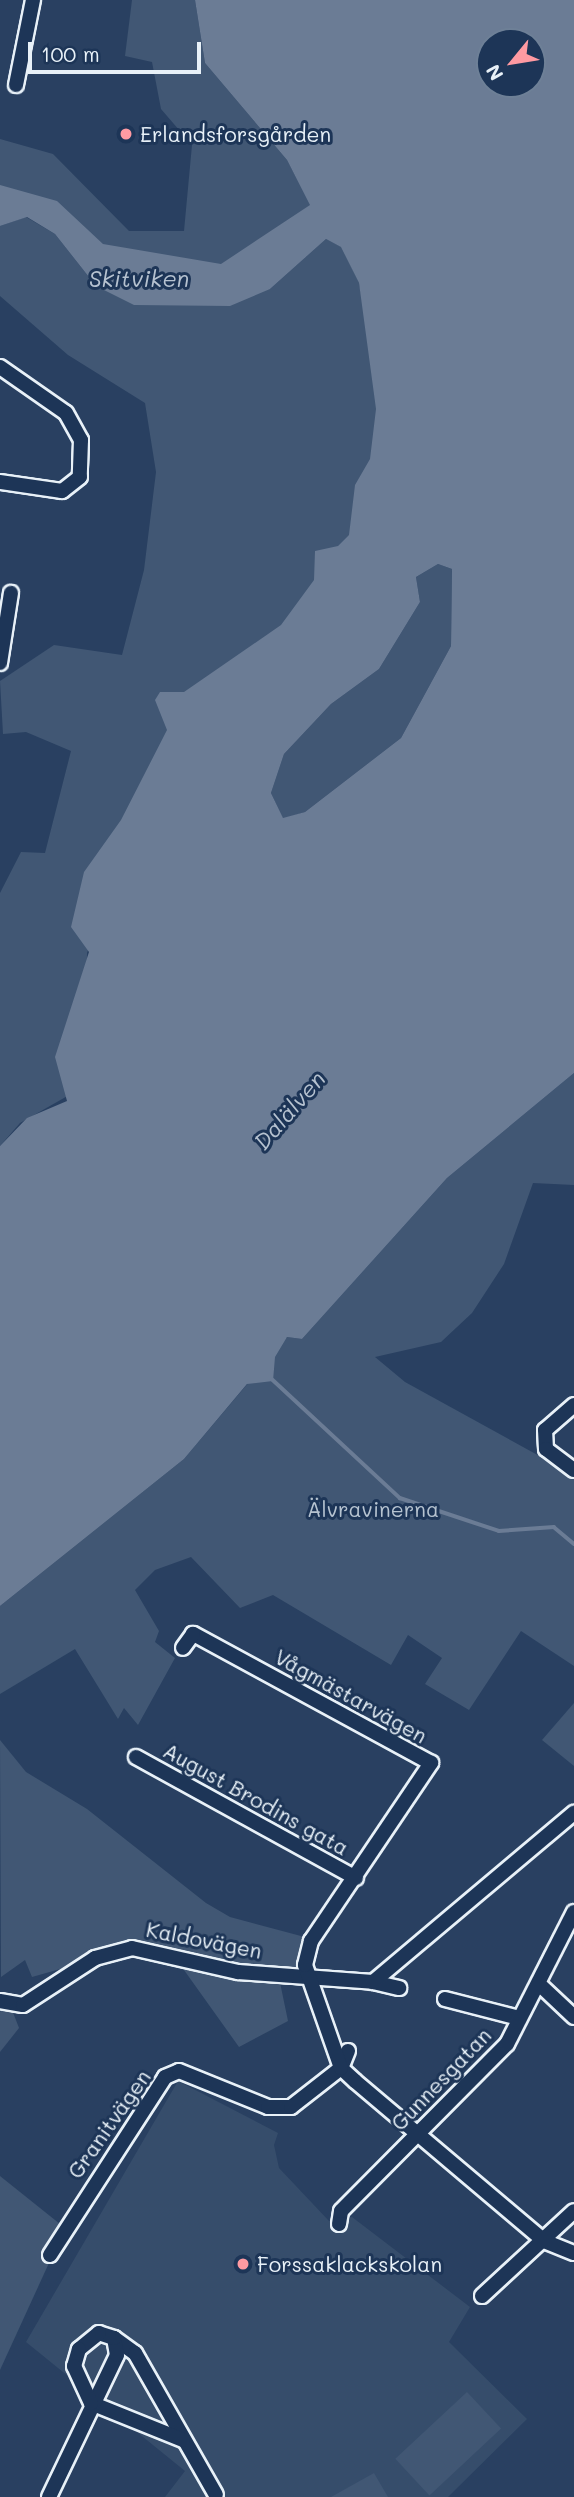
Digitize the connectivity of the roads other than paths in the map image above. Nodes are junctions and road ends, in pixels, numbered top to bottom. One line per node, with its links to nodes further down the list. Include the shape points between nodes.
1 (33, 0): 2 (street)
2 (16, 85)
3 (0, 367): 4 (street, via 66,413 81,440 80,477 62,491)
4 (0, 482)
5 (10, 593): 6 (street)
6 (0, 663)
7 (574, 1405): 8 (street, via 545,1430 546,1449)
8 (574, 1470)
9 (183, 1648): 12 (street, Vågmästarvägen, via 193,1634 431,1763)
10 (136, 1757): 12 (street, August Brodins gata)
11 (574, 1813): 15 (street)
12 (356, 1878): 14 (street, Vågmästarvägen, via 311,1941)
13 (574, 1912): 16 (street, Gunnesgatan)
14 (309, 1977): 15 (street, Kaldovägen); 19 (street, Kaldovägen, via 238,1972 132,1948 95,1958 23,2005); 23 (street)
15 (373, 1982): 17 (street, Kaldovägen)
16 (538, 1984): 20 (street); 21 (street, Gunnesgatan)
17 (399, 1988)
18 (445, 1999): 21 (street)
19 (0, 2001)
20 (574, 2017)
21 (519, 2018): 24 (street, Gunnesgatan, via 485,2070)
22 (348, 2052): 23 (street, Granitvägen)
23 (341, 2068): 24 (street); 29 (street, Granitvägen, via 291,2107 268,2107 179,2071 165,2077)
24 (417, 2134): 26 (street, Gunnesgatan, via 341,2211); 27 (street)
25 (574, 2211): 27 (street)
26 (339, 2224)
27 (544, 2241): 28 (street); 30 (street)
28 (574, 2253)
29 (50, 2255)
30 (482, 2296)
31 (114, 2338): 32 (street, via 117,2355); 32 (street, via 99,2333 79,2348 74,2366); 33 (street, via 135,2353)
32 (91, 2403): 33 (street); 34 (street)
33 (183, 2440): 35 (street)
34 (53, 2495)
35 (216, 2496)

